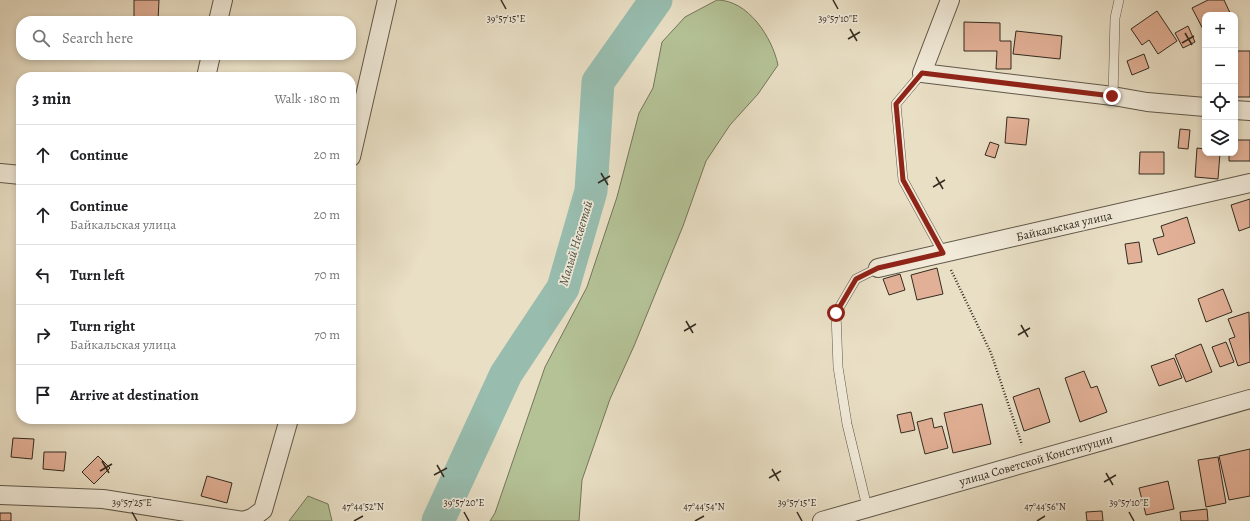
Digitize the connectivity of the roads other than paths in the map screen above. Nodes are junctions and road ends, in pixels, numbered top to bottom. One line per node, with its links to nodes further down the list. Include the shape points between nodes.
1 (223, 0): 5 (street)
2 (387, 0): 13 (street)
3 (950, 0): 8 (street)
4 (1119, 0): 9 (lane, via 1115,18)
5 (219, 16)
6 (210, 60): 7 (street)
7 (207, 72)
8 (922, 73): 9 (street); 17 (lane, via 896,104 903,180)
9 (1112, 96): 10 (street)
10 (1202, 107)
11 (1238, 110): 12 (street)
12 (1250, 111)
13 (356, 135)
14 (0, 173): 15 (street)
15 (16, 175)
16 (1250, 184): 17 (street, Байкальская улица)
17 (943, 253): 18 (street, Байкальская улица)
18 (878, 268): 22 (lane, via 856,279 836,313 838,367 846,424)
19 (1250, 398): 22 (street, улица Советской Конституции)
20 (288, 424): 21 (street, via 263,510 243,521 103,499)
21 (0, 495)
22 (867, 507): 23 (street, улица Советской Конституции)
23 (822, 521)

